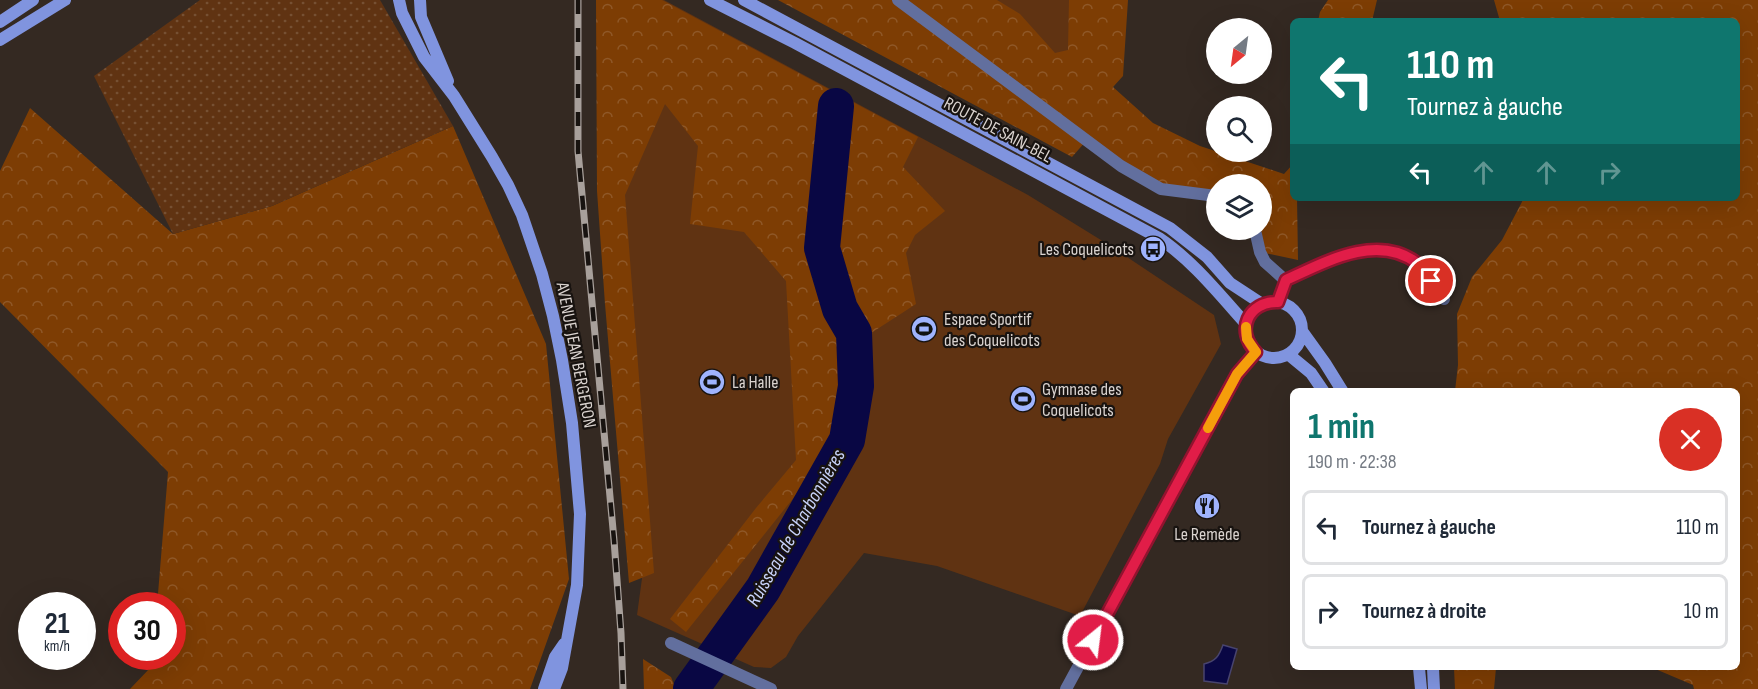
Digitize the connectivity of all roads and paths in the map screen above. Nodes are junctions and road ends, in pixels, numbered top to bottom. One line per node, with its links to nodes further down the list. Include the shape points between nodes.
1 (33, 0): 8 (main road)
2 (65, 0): 9 (main road)
3 (399, 0): 10 (main road, AVENUE JEAN BERGERON, via 424,57)
4 (420, 0): 10 (main road, AVENUE JEAN BERGERON, via 422,17)
5 (710, 0): 17 (main road, ROUTE DE SAIN-BEL, via 1160,238 1196,269)
6 (744, 0): 16 (main road, ROUTE DE SAIN-BEL, via 1170,228 1207,257 1230,283)
7 (898, 0): 11 (street, via 1120,166 1161,189)
8 (0, 22)
9 (0, 40)
10 (454, 96): 23 (main road, AVENUE JEAN BERGERON, via 522,215 542,274 562,360 580,514 577,585)
11 (1206, 195)
12 (1257, 240): 13 (street, via 1265,262)
13 (1286, 280): 14 (street, via 1332,259 1365,250 1397,252 1419,264); 15 (street)
14 (1444, 299)
15 (1278, 302): 16 (main road); 18 (main road, via 1294,311)
16 (1262, 304): 17 (main road, via 1251,312)
17 (1246, 324): 19 (main road, via 1247,339)
18 (1302, 331): 20 (main road); 22 (main road)
19 (1256, 352): 20 (main road, via 1269,357); 30 (street, via 1237,374)
20 (1288, 354): 21 (main road, via 1311,373)
21 (1321, 388)
22 (1340, 388)
23 (566, 641): 27 (main road, AVENUE JEAN BERGERON, via 555,657); 28 (main road, AVENUE JEAN BERGERON)
24 (672, 643): 29 (street)
25 (1419, 670): 31 (main road)
26 (1433, 670): 32 (main road)
27 (544, 689)
28 (554, 689)
29 (771, 689)
30 (1066, 689)
31 (1420, 689)
32 (1434, 689)

